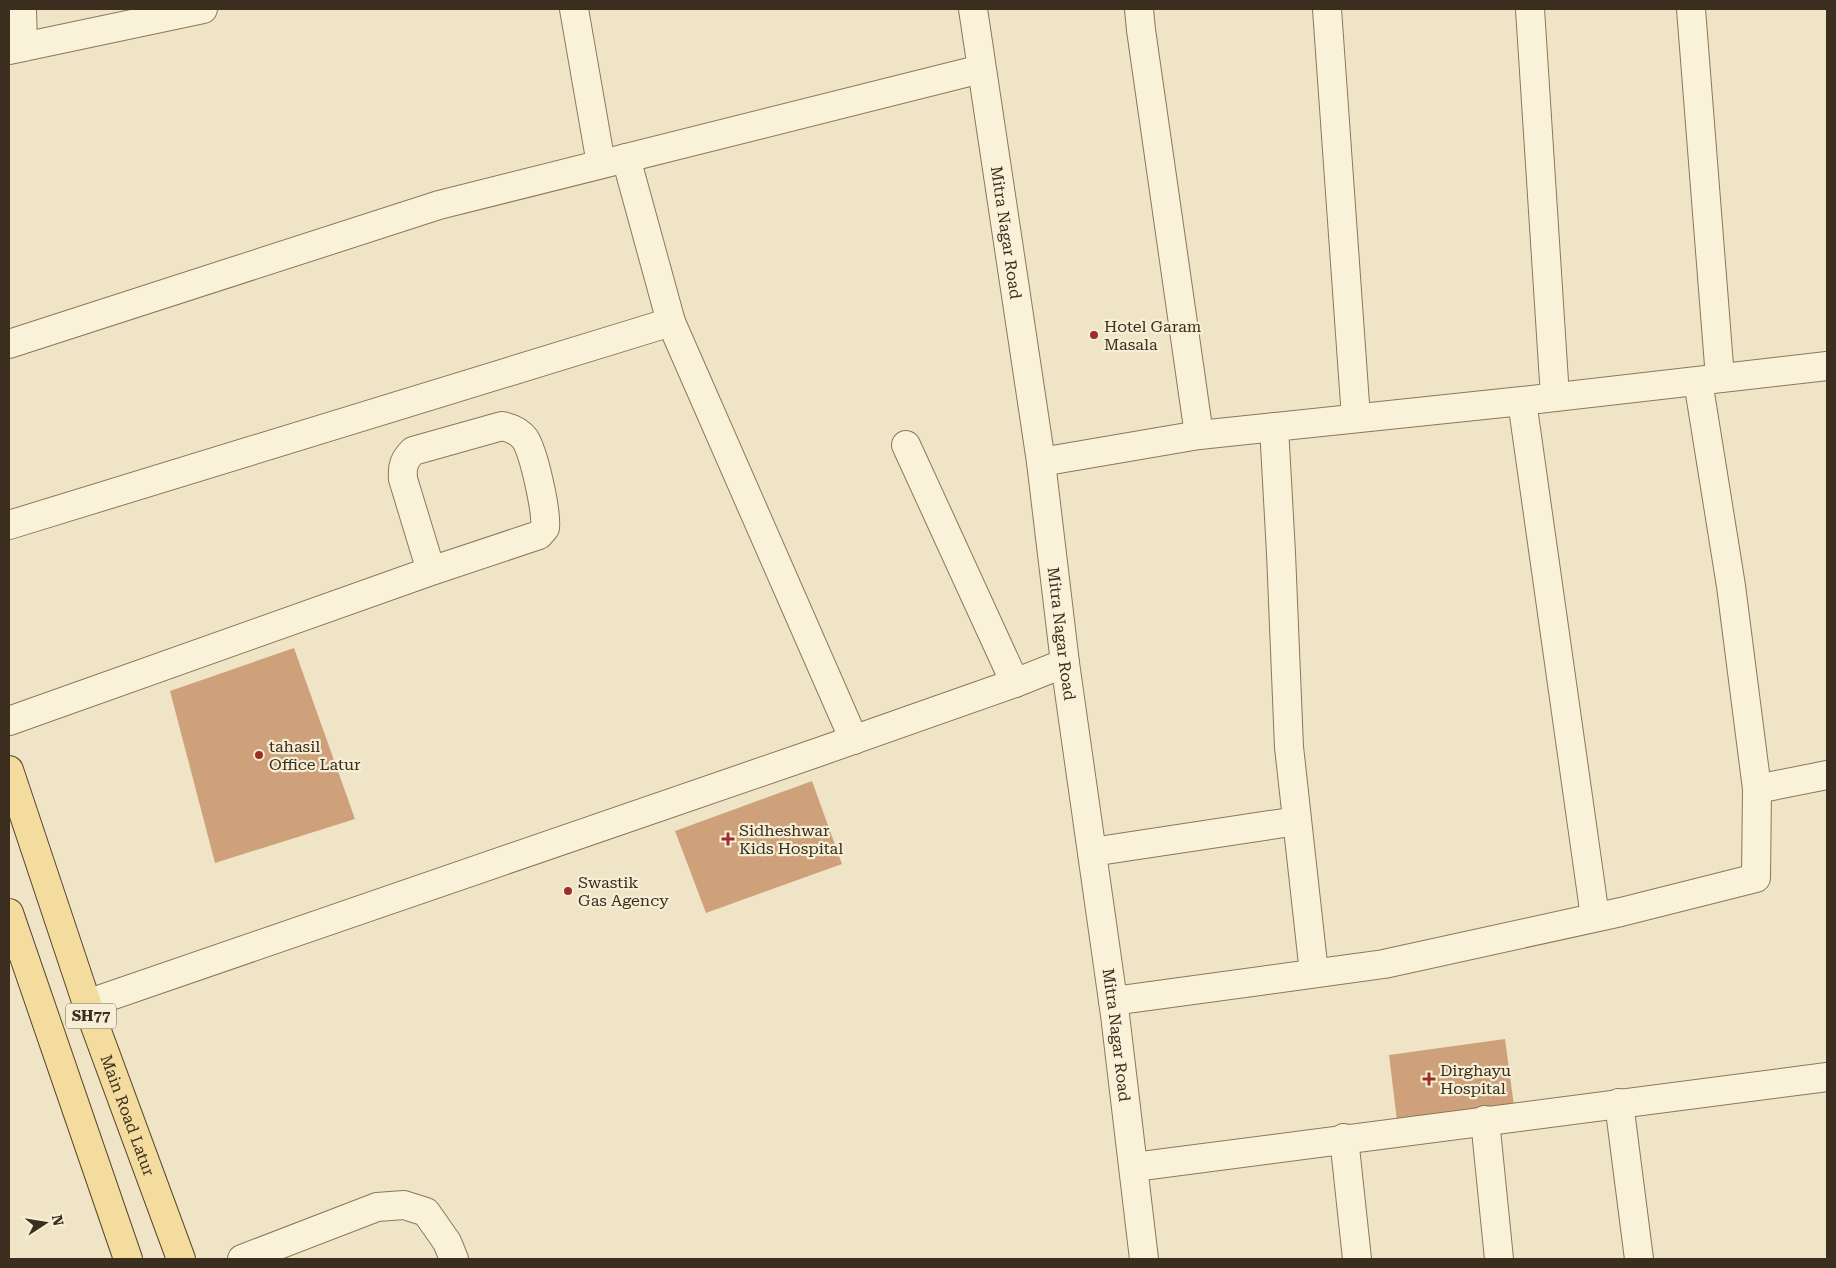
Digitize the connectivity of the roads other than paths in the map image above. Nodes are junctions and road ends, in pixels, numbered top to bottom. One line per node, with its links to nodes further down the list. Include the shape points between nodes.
1 (22, 9): 9 (street)
2 (203, 9): 9 (street)
3 (574, 9): 11 (street)
4 (973, 9): 10 (street, Mitra Nagar Road)
5 (1139, 9): 20 (street)
6 (1327, 9): 18 (street)
7 (1530, 9): 16 (street)
8 (1690, 9): 15 (street)
9 (16, 48)
10 (981, 69): 11 (street); 22 (street, Mitra Nagar Road)
11 (613, 161): 12 (street); 13 (street, via 439,205)
12 (671, 322): 23 (street); 28 (street)
13 (9, 344)
14 (1827, 366): 15 (street)
15 (1709, 380): 16 (street); 31 (street)
16 (1555, 397): 17 (street)
17 (1522, 401): 18 (street); 35 (street)
18 (1356, 418): 19 (street)
19 (1274, 427): 20 (street); 32 (street, via 1289,747)
20 (1199, 435): 22 (street)
21 (906, 445): 26 (street)
22 (1042, 462): 25 (street, Mitra Nagar Road)
23 (9, 525)
24 (431, 571): 24 (street, via 532,538 545,528 545,510 532,457 525,440 513,428 502,426 413,451 405,460 403,479); 27 (street)
25 (1065, 663): 26 (street); 33 (street, Mitra Nagar Road)
26 (1015, 683): 28 (street)
27 (9, 721)
28 (854, 740): 38 (street)
29 (9, 770): 38 (main road, Main Road Latur / SH77)
30 (1827, 775): 31 (street)
31 (1757, 789): 35 (street, via 1756,878)
32 (1298, 821): 33 (street); 36 (street)
33 (1092, 852): 37 (street, Mitra Nagar Road)
34 (9, 913): 44 (main road, SH77)
35 (1595, 917): 36 (street, via 1384,964)
36 (1314, 973): 37 (street)
37 (1113, 1001): 43 (street, Mitra Nagar Road)
38 (86, 1004): 45 (main road, Main Road Latur / SH77)
39 (1827, 1077): 40 (street)
40 (1619, 1103): 41 (street); 51 (street)
41 (1485, 1120): 42 (street); 50 (street)
42 (1344, 1138): 43 (street); 49 (street)
43 (1134, 1167): 48 (street, Mitra Nagar Road)
44 (128, 1259)
45 (181, 1259)
46 (242, 1259): 47 (street, via 377,1208 404,1205 426,1212 447,1242)
47 (454, 1259)
48 (1144, 1259)
49 (1357, 1259)
50 (1499, 1259)
51 (1638, 1259)

